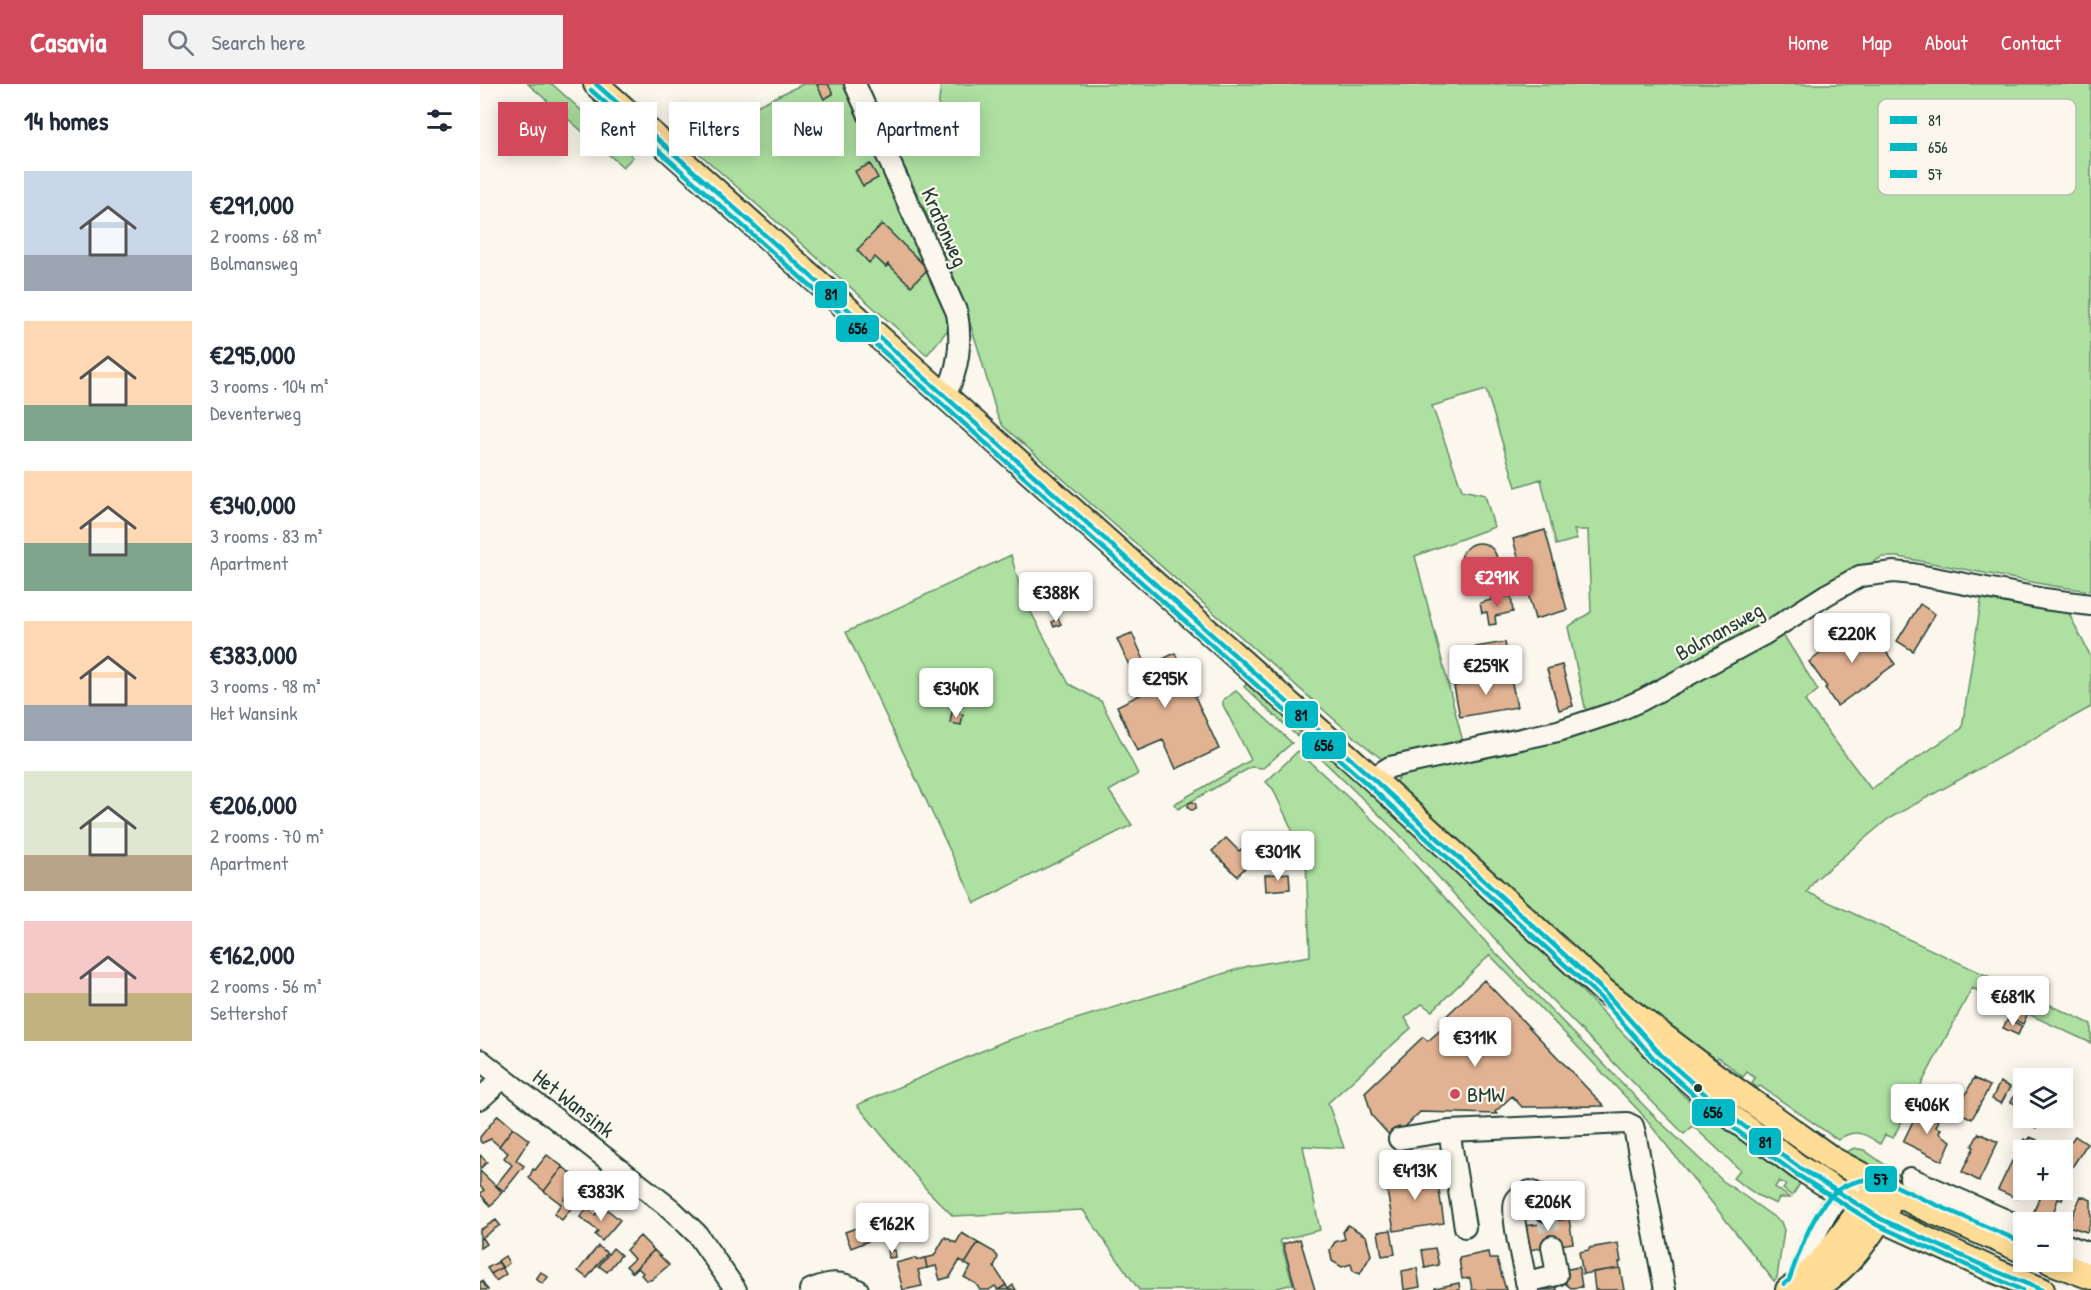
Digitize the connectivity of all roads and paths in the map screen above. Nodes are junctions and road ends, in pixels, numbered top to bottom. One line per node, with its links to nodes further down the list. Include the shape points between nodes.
1 (596, 84): 3 (main road)
2 (855, 84): 3 (street, Kratonweg, via 957,313 958,356)
3 (945, 395): 5 (main road)
4 (2091, 605): 5 (street, Bolmansweg, via 1913,574 1860,576 1763,635 1613,713 1558,731 1389,767)
5 (1372, 778): 6 (main road)
6 (1605, 992): 12 (main road, via 1832,1159); 13 (main road, via 1662,1056 1725,1112 1800,1168)
7 (480, 1060): 8 (street, Het Wansink)
8 (503, 1078): 9 (street); 25 (street, Het Wansink, via 671,1209 697,1234)
9 (480, 1099)
10 (1449, 1131): 11 (street); 16 (street); 28 (street, via 1627,1123 1633,1126)
11 (1399, 1139)
12 (1894, 1185): 13 (main road); 13 (street); 15 (street); 17 (main road)
13 (1862, 1207): 24 (main road, via 1856,1255 1843,1269); 24 (street, via 1828,1212 1803,1263); 29 (main road)
14 (1546, 1211): 23 (street, via 1537,1193 1530,1191 1515,1201)
15 (2013, 1224)
16 (1465, 1227)
17 (2013, 1245)
18 (1552, 1246): 23 (street, via 1557,1275)
19 (2073, 1247): 20 (street)
20 (2091, 1254)
21 (2073, 1270): 22 (main road)
22 (2091, 1277)
23 (1527, 1286)
24 (1799, 1289)
25 (736, 1290)
26 (810, 1290): 27 (street, via 839,1282)
27 (858, 1290)
28 (1665, 1290)
29 (2042, 1290)

